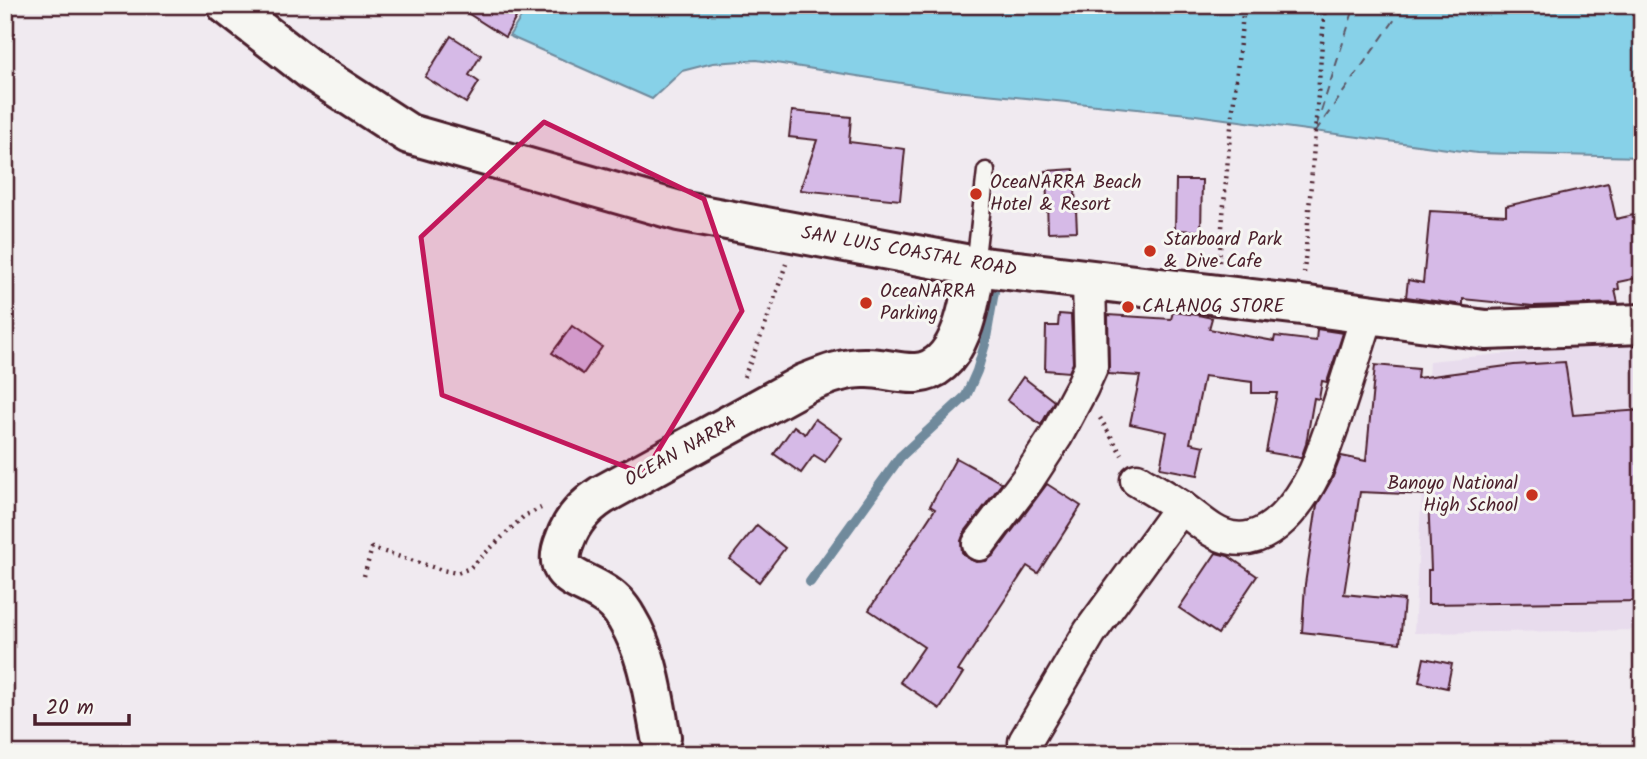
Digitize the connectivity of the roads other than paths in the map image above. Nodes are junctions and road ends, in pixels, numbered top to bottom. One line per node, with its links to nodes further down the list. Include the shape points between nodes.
1 (227, 5): 3 (street, SAN LUIS COASTAL ROAD, via 312,71 409,134 679,211)
2 (986, 171): 3 (lane)
3 (975, 266): 4 (street, SAN LUIS COASTAL ROAD); 10 (street, OCEAN NARRA, via 964,325 937,365 917,373 867,368 828,374 602,495 576,518 560,561 568,574 612,600 629,622 649,670)
4 (1090, 280): 5 (street, SAN LUIS COASTAL ROAD); 9 (street, via 1091,367 1056,436)
5 (1368, 314): 6 (street, SAN LUIS COASTAL ROAD, via 1486,330); 8 (street, via 1315,471 1283,519 1255,536 1238,539 1220,535)
6 (1642, 324)
7 (1137, 480): 8 (street)
8 (1181, 507): 11 (street, via 1090,632 1026,743)
9 (979, 544)
10 (661, 737)
11 (1027, 754)

